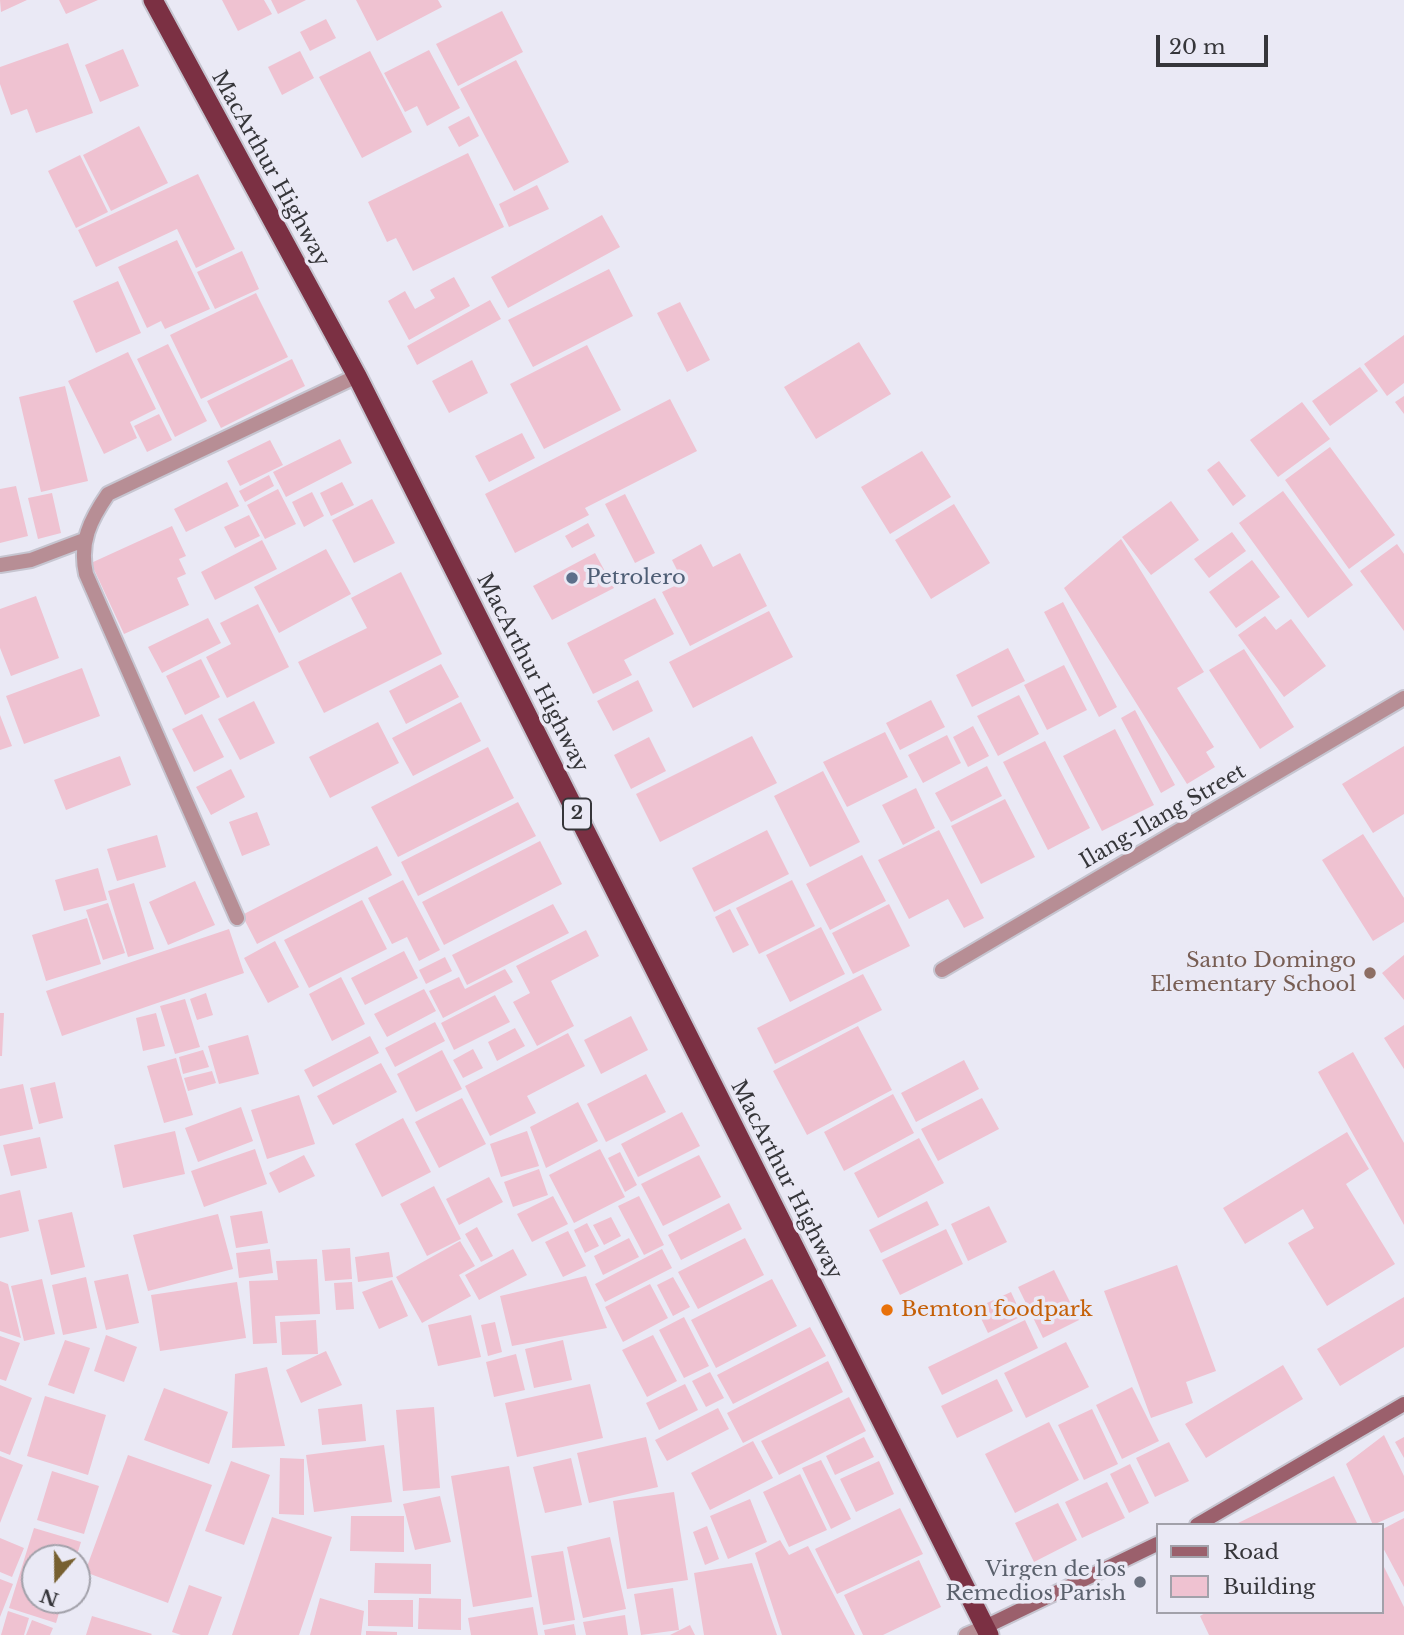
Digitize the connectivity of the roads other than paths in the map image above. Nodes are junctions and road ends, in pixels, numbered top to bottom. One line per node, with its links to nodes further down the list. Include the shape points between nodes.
1 (153, 0): 2 (highway, MacArthur Highway / 2)
2 (357, 376): 3 (street, via 108,494 92,517); 11 (highway, MacArthur Highway / 2)
3 (84, 540): 4 (street); 6 (street, via 86,574)
4 (0, 565)
5 (1404, 698): 7 (street, Ilang-Ilang Street)
6 (237, 918)
7 (942, 970)
8 (1404, 1404): 9 (main road)
9 (1200, 1523)
10 (1156, 1545): 11 (main road)
11 (987, 1631): 12 (street)
12 (966, 1635)

